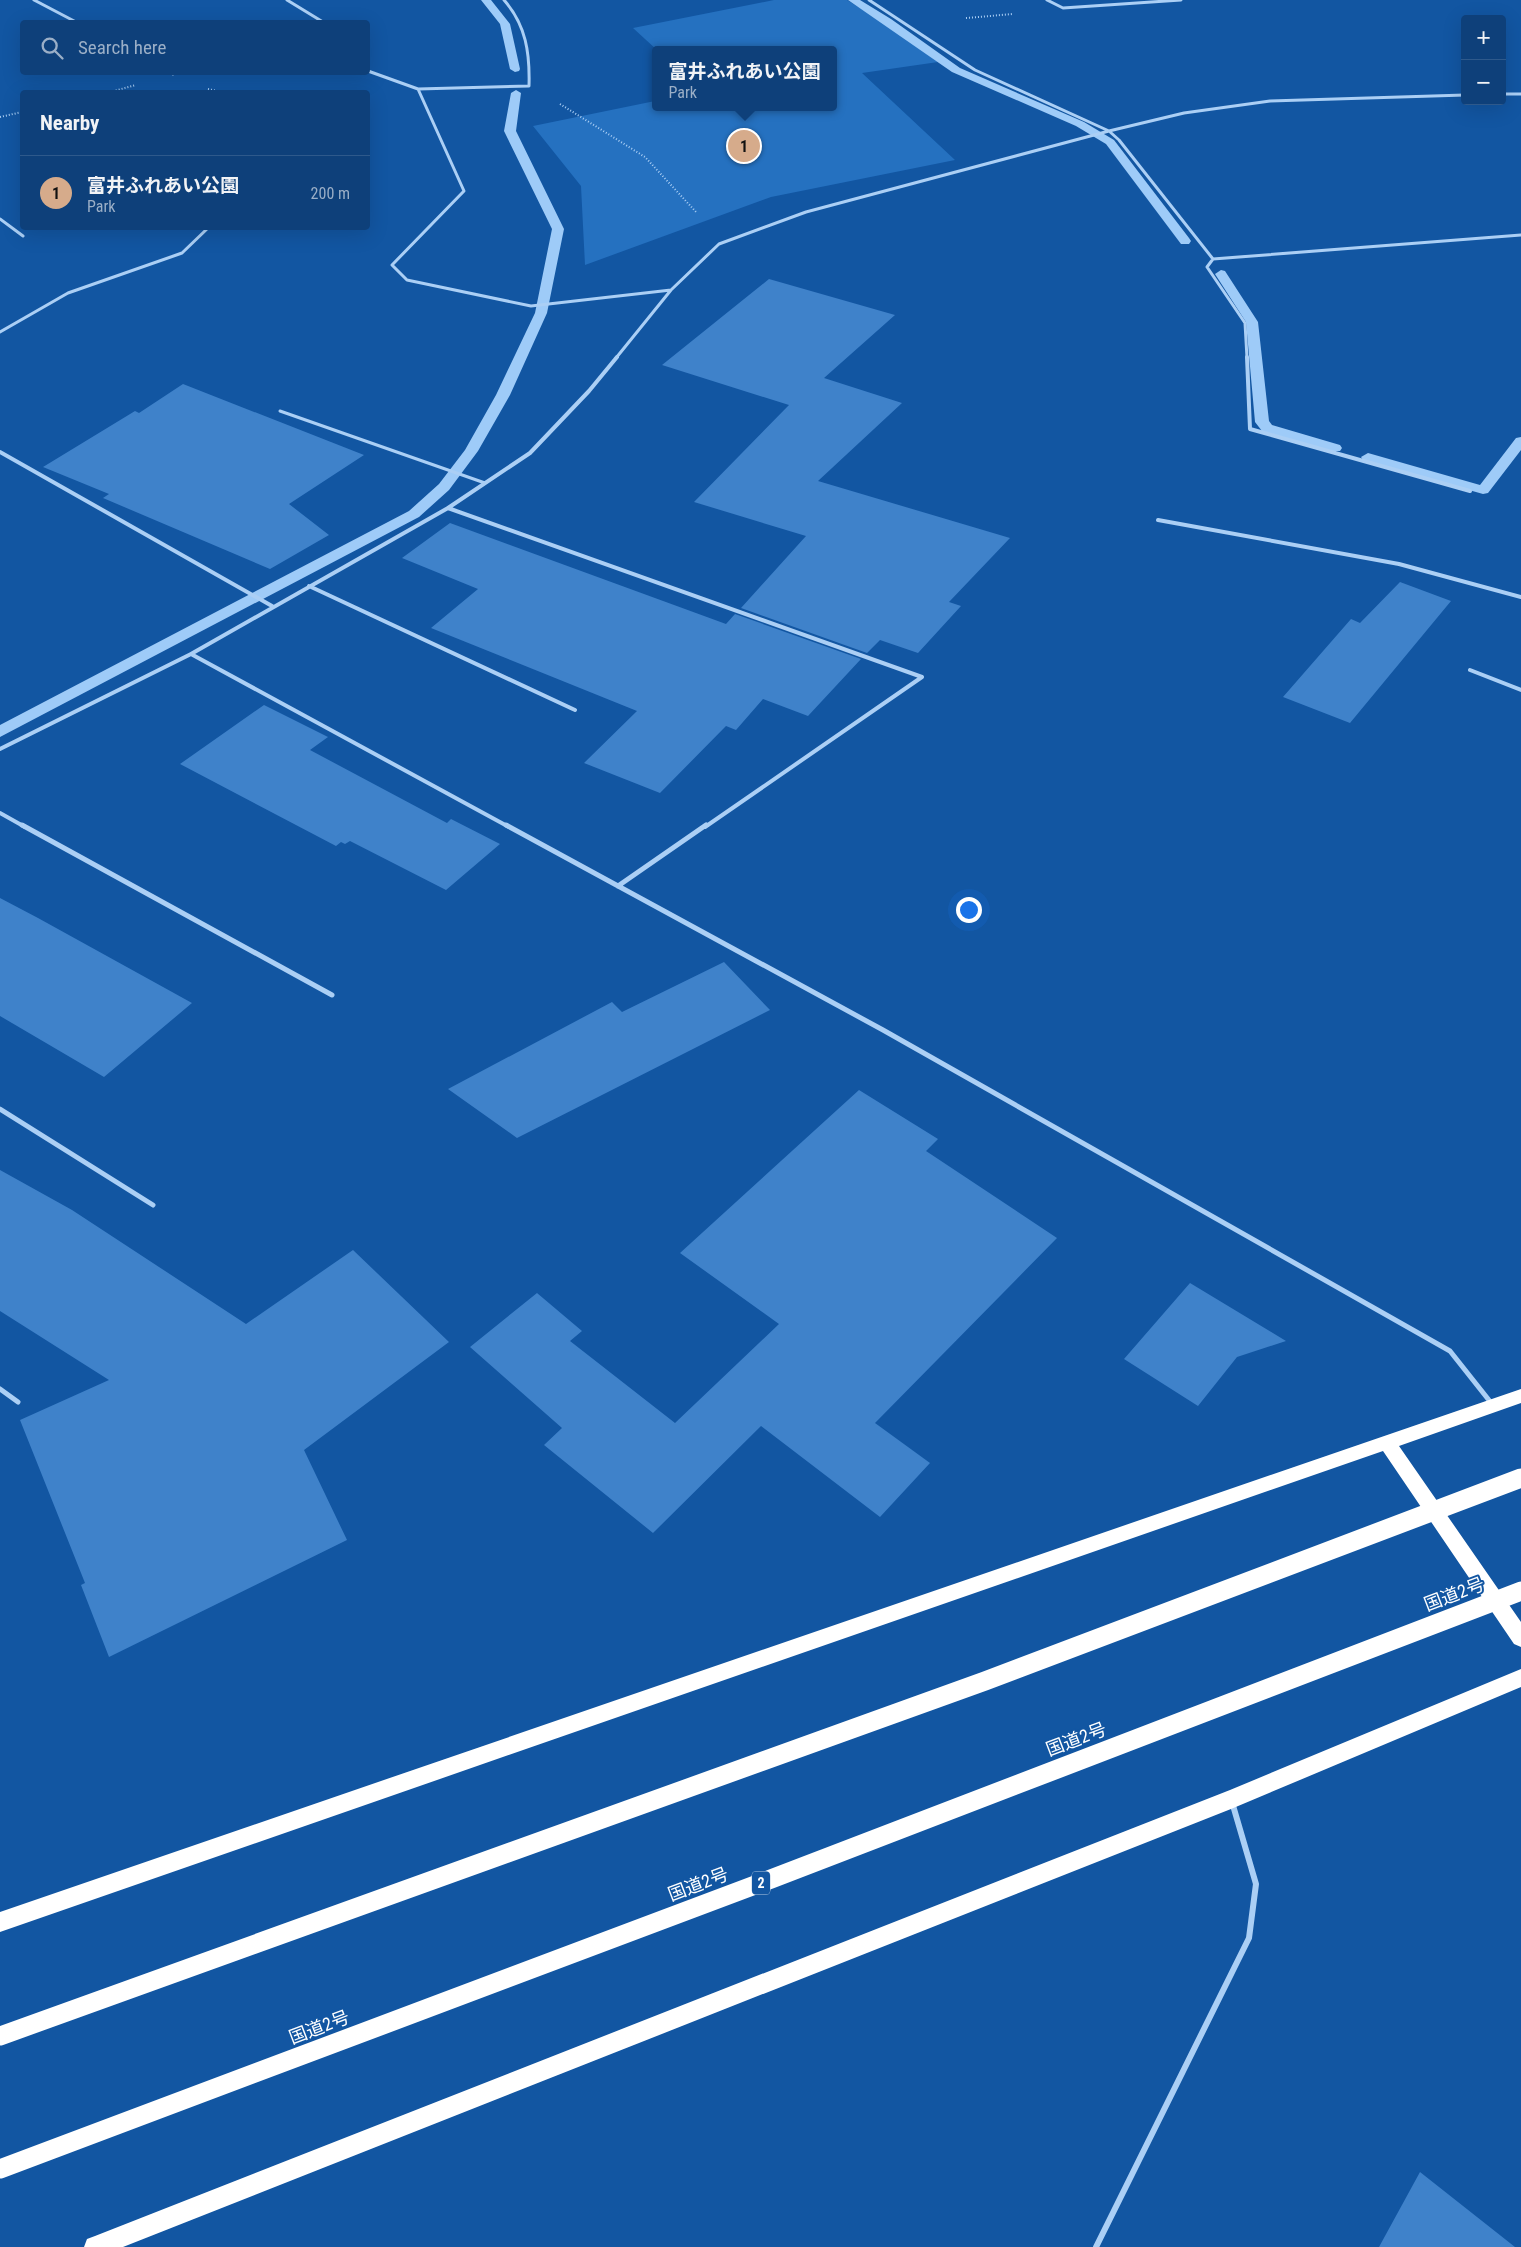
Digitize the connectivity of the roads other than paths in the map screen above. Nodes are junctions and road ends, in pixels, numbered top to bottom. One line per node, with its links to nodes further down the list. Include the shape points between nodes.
1 (34, 0): 7 (street)
2 (288, 0): 8 (street)
3 (504, 0): 10 (street, via 524,29 530,56 529,86)
4 (869, 0): 14 (street, via 975,70)
5 (1047, 0): 6 (street, via 1063,8)
6 (1181, 0)
7 (72, 20)
8 (320, 20)
9 (370, 73): 10 (street)
10 (418, 89): 20 (street, via 464,191 392,265 407,280 531,306)
11 (1506, 94): 12 (street)
12 (1521, 94)
13 (1461, 95): 14 (street, via 1270,101 1184,113)
14 (1109, 130): 19 (street); 20 (street, via 806,212 719,244)
15 (0, 219): 18 (street)
16 (206, 230): 21 (street, via 182,253 68,293)
17 (1521, 235): 19 (street)
18 (23, 236)
19 (1213, 259): 26 (street, via 1207,267 1245,323 1250,429)
20 (671, 290): 25 (street, via 589,391 530,453)
21 (0, 332)
22 (280, 411): 24 (lane)
23 (0, 452): 31 (street)
24 (440, 467): 25 (lane)
25 (484, 482): 27 (street)
26 (1470, 491)
27 (448, 508): 29 (street); 38 (street, via 922,677)
28 (1158, 520): 30 (street, via 1400,564)
29 (308, 586): 31 (street); 35 (street)
30 (1521, 597)
31 (271, 606): 32 (street)
32 (191, 654): 36 (street); 38 (street)
33 (1470, 670): 34 (street)
34 (1521, 690)
35 (575, 710)
36 (0, 748)
37 (0, 813): 39 (street)
38 (618, 886): 45 (street, via 883,1030 1450,1351)
39 (332, 994)
40 (0, 1109): 41 (street)
41 (154, 1205)
42 (0, 1389): 44 (street)
43 (1521, 1396): 45 (highway)
44 (18, 1402)
45 (1494, 1405): 46 (highway)
46 (1388, 1442): 49 (highway); 52 (highway)
47 (1521, 1478): 53 (highway, bridge, via 985,1681)
48 (1521, 1591): 54 (highway, 国道2号 / 2, bridge, via 780,1876)
49 (1521, 1638)
50 (1521, 1678): 51 (highway)
51 (1231, 1800): 55 (highway); 56 (street, via 1256,1884 1249,1938)
52 (0, 1922)
53 (0, 2036)
54 (0, 2169)
55 (95, 2247)
56 (1096, 2247)

